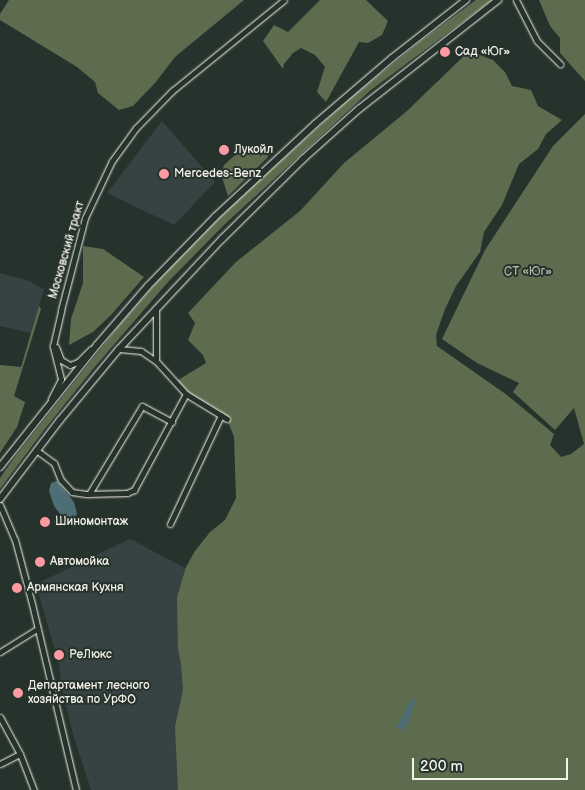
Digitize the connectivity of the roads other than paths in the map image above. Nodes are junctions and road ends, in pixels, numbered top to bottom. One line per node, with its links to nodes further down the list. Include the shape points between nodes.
1 (284, 0): 7 (street, Московский тракт, via 172,91 136,128 112,161 90,205)
2 (466, 0): 8 (main road, via 322,118 225,207 148,286)
3 (498, 0): 6 (main road, via 366,103 303,159)
4 (516, 0): 5 (street, via 537,42)
5 (560, 64)
6 (156, 309): 9 (main road); 10 (street)
7 (56, 329): 8 (street, Московский тракт, via 57,352 66,364 75,364); 12 (street, Московский тракт, via 53,350 61,379)
8 (97, 345): 12 (main road)
9 (119, 349): 10 (street, via 141,351); 16 (main road)
10 (156, 361): 11 (street)
11 (186, 394): 13 (street); 15 (street)
12 (48, 404): 17 (main road)
13 (221, 415): 14 (street); 21 (street)
14 (227, 419)
15 (172, 422): 18 (street, via 134,490 127,494); 18 (street, via 142,406)
16 (36, 450): 18 (street, via 54,463 61,480 72,492); 19 (main road)
17 (0, 467)
18 (89, 494)
19 (0, 498)
20 (0, 505): 22 (street, via 15,540)
21 (170, 524)
22 (38, 629): 23 (street); 28 (street)
23 (0, 652)
24 (0, 717): 25 (street)
25 (20, 754): 26 (street); 27 (street)
26 (0, 764)
27 (34, 790)
28 (76, 790)

